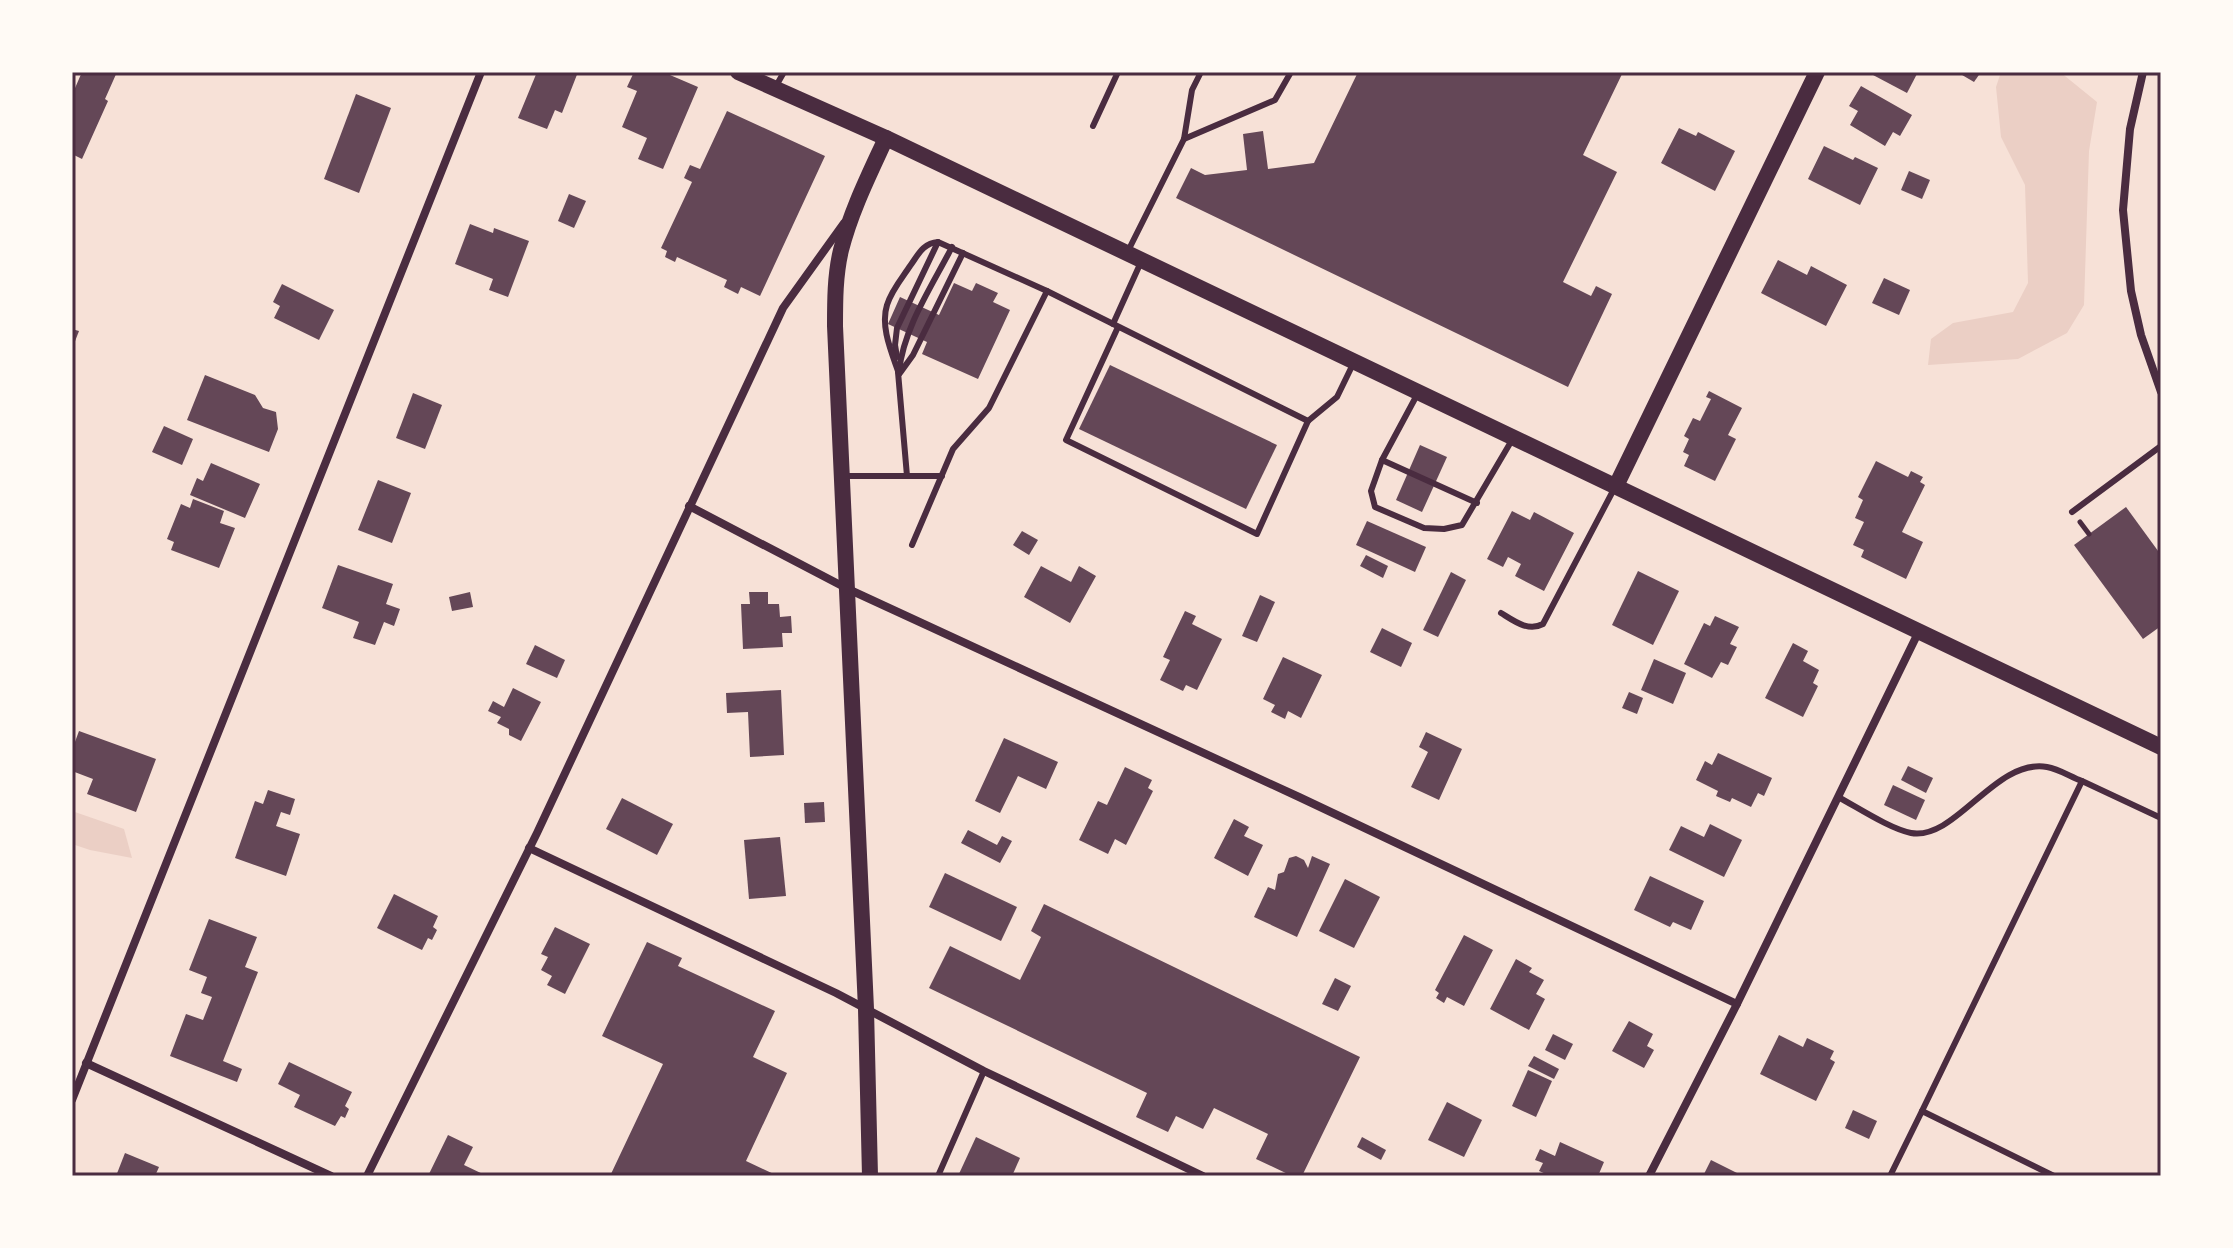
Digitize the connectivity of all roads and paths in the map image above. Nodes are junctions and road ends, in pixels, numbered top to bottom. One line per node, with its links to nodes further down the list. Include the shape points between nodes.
1 (481, 72): 47 (street)
2 (738, 72): 9 (main road)
3 (784, 72): 9 (lane)
4 (1118, 72): 10 (lane)
5 (1201, 72): 12 (lane, via 1192,90)
6 (1291, 72): 12 (lane, via 1275,100)
7 (1817, 72): 32 (main road)
8 (2143, 72): 24 (street, via 2130,129 2123,210 2131,291)
9 (775, 88): 11 (main road)
10 (1093, 126)
11 (886, 138): 13 (main road); 17 (main road)
12 (1184, 139): 17 (lane)
13 (853, 209): 29 (main road, via 836,290); 34 (street, via 783,308)
14 (938, 242): 15 (lane); 22 (lane, via 897,328); 22 (lane, via 924,247 886,306 886,333)
15 (952, 247): 16 (lane); 22 (lane, via 909,333)
16 (963, 253): 19 (lane); 22 (lane)
17 (1127, 253): 18 (main road)
18 (1142, 260): 20 (lane); 21 (main road)
19 (1047, 291): 20 (lane); 31 (lane, via 989,408 953,449)
20 (1116, 326): 25 (lane); 25 (lane, via 1066,440 1257,534)
21 (1354, 361): 23 (main road); 25 (lane, via 1337,397)
22 (899, 374): 30 (lane)
23 (1419, 392): 26 (main road); 28 (lane)
24 (2161, 392)
25 (1308, 421)
26 (1514, 437): 32 (main road); 33 (lane)
27 (2161, 446): 35 (lane)
28 (1382, 460): 33 (lane); 33 (lane, via 1371,491 1375,507 1424,528 1444,529 1462,525)
29 (843, 476): 30 (lane); 37 (main road)
30 (907, 476): 31 (lane)
31 (942, 476): 36 (lane)
32 (1616, 486): 38 (lane, via 1543,624 1524,626); 39 (main road)
33 (1477, 503)
34 (689, 506): 37 (street); 44 (street)
35 (2072, 512)
36 (912, 545)
37 (848, 589): 45 (street); 46 (main road)
38 (1501, 613)
39 (1919, 631): 40 (main road); 42 (street)
40 (2161, 747)
41 (2082, 781): 42 (lane, via 2049,767 2017,772 1946,823 1913,833); 43 (lane); 50 (lane)
42 (1838, 797): 45 (street)
43 (2161, 818)
44 (529, 848): 46 (street); 52 (street)
45 (1737, 1004): 56 (street)
46 (866, 1009): 48 (street); 53 (main road)
47 (86, 1063): 49 (street); 51 (street)
48 (984, 1071): 54 (lane); 55 (street)
49 (72, 1100)
50 (1922, 1111): 57 (lane); 58 (lane)
51 (331, 1176)
52 (367, 1176)
53 (870, 1176)
54 (938, 1176)
55 (1203, 1176)
56 (1649, 1176)
57 (1890, 1176)
58 (2054, 1176)

